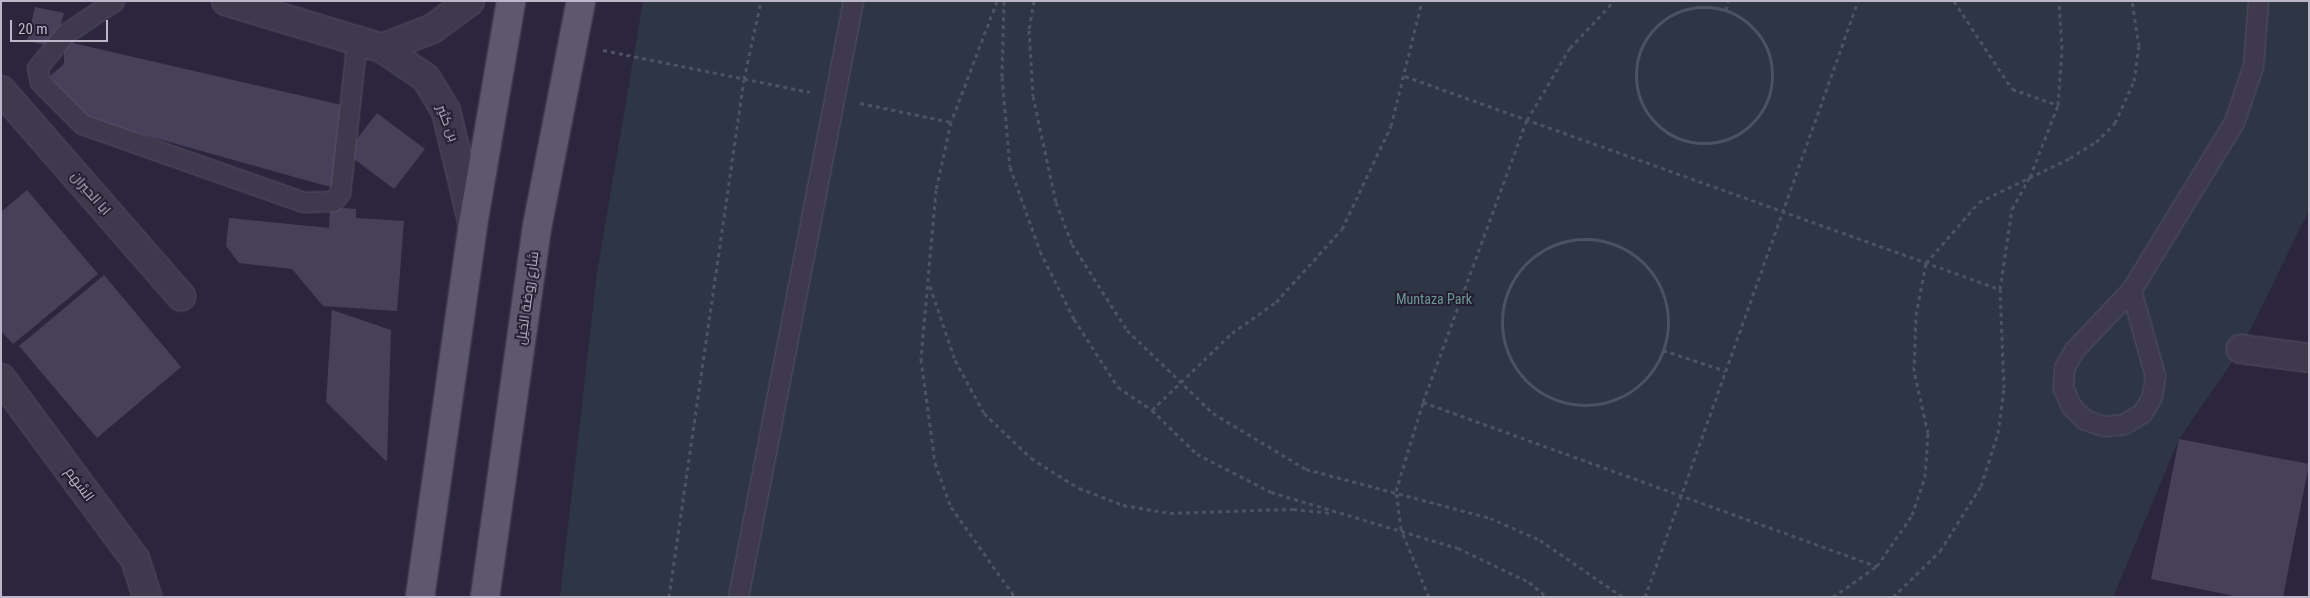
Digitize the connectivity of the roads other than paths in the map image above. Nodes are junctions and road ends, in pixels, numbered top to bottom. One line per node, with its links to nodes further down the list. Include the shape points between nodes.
1 (114, 1): 8 (lane, via 65,34 37,68 40,82 82,124 303,202 333,201 340,193)
2 (226, 1): 8 (street, بن كثير)
3 (470, 1): 8 (street, via 432,29)
4 (511, 1): 10 (main road)
5 (581, 1): 18 (main road, شارع روضة الخيل, via 537,227)
6 (852, 1): 19 (lane)
7 (2258, 1): 11 (lane, via 2252,66 2234,122)
8 (369, 44): 10 (street, بن كثير, via 426,78 446,111)
9 (1, 90): 12 (street, ابا الحيران)
10 (473, 224): 17 (main road)
11 (2131, 290): 11 (lane, via 2074,350 2064,368 2063,388 2070,406 2085,420 2104,426 2124,424 2136,417 2152,396 2155,376)
12 (181, 296)
13 (2241, 349): 14 (street)
14 (2309, 358)
15 (1, 378): 16 (street, السَّهم, via 135,558)
16 (147, 597)
17 (420, 597)
18 (485, 597)
19 (738, 597)

